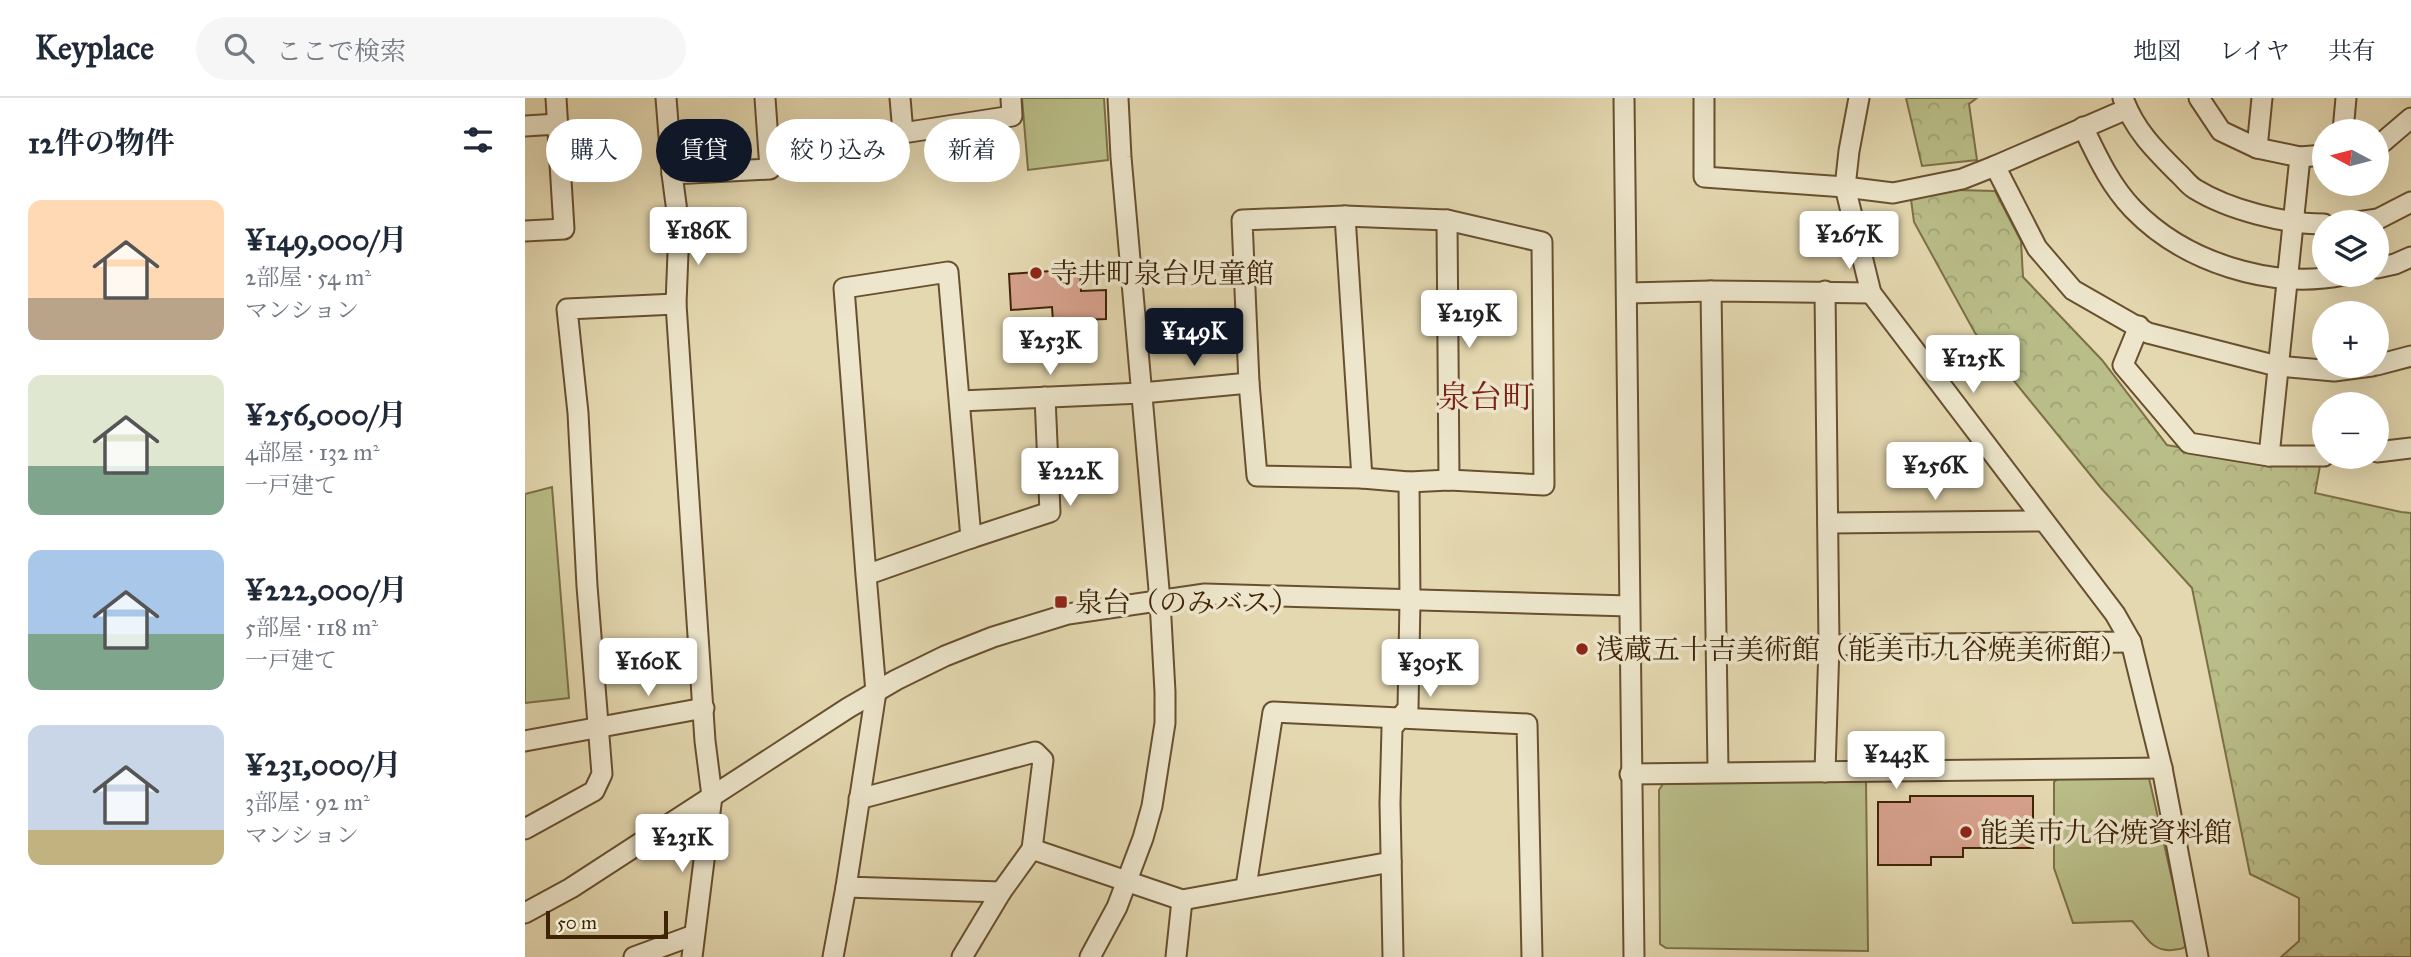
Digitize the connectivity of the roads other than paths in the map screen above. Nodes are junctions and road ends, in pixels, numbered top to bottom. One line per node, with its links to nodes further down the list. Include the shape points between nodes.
1 (556, 98): 15 (street)
2 (666, 98): 16 (street)
3 (765, 98): 26 (street, via 770,170)
4 (900, 98): 5 (street, via 903,133 1012,116)
5 (1011, 98)
6 (1118, 98): 52 (street)
7 (1624, 98): 43 (street)
8 (1704, 98): 29 (street, via 1705,177)
9 (1859, 98): 29 (street)
10 (2199, 98): 22 (street, via 2221,131)
11 (2262, 98): 22 (street)
12 (2347, 98): 17 (street)
13 (2125, 103): 20 (street); 34 (street, via 2153,150 2192,188 2241,209)
14 (2411, 118): 21 (street)
15 (558, 119)
16 (667, 119)
17 (2344, 119)
18 (546, 125): 19 (street)
19 (525, 126)
20 (2083, 127): 25 (street); 40 (street, via 2103,169 2132,208 2168,239 2253,274)
21 (2389, 137)
22 (2257, 148): 24 (street)
23 (2312, 156): 24 (street)
24 (2300, 157): 34 (street)
25 (1995, 166): 29 (street, via 1962,179 1893,193); 46 (street, via 2037,248 2073,290)
26 (752, 171)
27 (561, 182): 36 (street, via 564,229)
28 (672, 182): 45 (street, via 679,228)
29 (1845, 187): 44 (street)
30 (2411, 202): 31 (street)
31 (2389, 213)
32 (1345, 216): 33 (street); 51 (street, via 1243,220); 59 (street)
33 (1447, 220): 60 (street); 60 (street, via 1542,242 1543,485)
34 (2293, 220): 35 (street); 40 (street)
35 (2312, 222)
36 (525, 231)
37 (2411, 257): 38 (street)
38 (2389, 265)
39 (2312, 277): 40 (street)
40 (2287, 279): 49 (street)
41 (1825, 290): 42 (street); 44 (street); 63 (street)
42 (1711, 291): 43 (street); 77 (street)
43 (1628, 293): 68 (street)
44 (1871, 293): 62 (street)
45 (676, 304): 72 (street); 74 (street, via 567,309)
46 (2139, 326): 49 (street, via 2148,333); 57 (street, via 2123,365 2189,443)
47 (2411, 356): 48 (street)
48 (2389, 361)
49 (2277, 366): 50 (street); 57 (street)
50 (2312, 369)
51 (1249, 383): 52 (street); 59 (street, via 1257,475)
52 (1142, 393): 53 (street); 66 (street)
53 (1045, 397): 54 (street); 64 (street, via 1050,512)
54 (960, 401): 64 (street); 65 (street, via 948,272 844,288)
55 (2411, 448): 56 (street)
56 (2389, 451)
57 (2269, 456): 58 (street)
58 (2312, 456)
59 (1362, 478): 61 (street)
60 (1449, 480): 61 (street)
61 (1409, 482): 67 (street)
62 (2043, 521): 63 (street); 69 (street, via 2115,614)
63 (1828, 523): 70 (street)
64 (971, 538): 65 (street)
65 (866, 575): 71 (street)
66 (1160, 601): 67 (street, via 1205,594); 71 (street, via 1068,614 1024,627 945,656); 85 (street, via 1165,723 1152,806)
67 (1411, 601): 68 (street); 73 (street, via 1408,708)
68 (1629, 606): 79 (street)
69 (2131, 642): 70 (street); 76 (street)
70 (1829, 645): 78 (street)
71 (876, 692): 80 (street); 81 (street)
72 (704, 708): 74 (street); 80 (street)
73 (1401, 718): 84 (street, via 1392,729); 87 (street, via 1273,712); 99 (street, via 1527,723)
74 (600, 728): 75 (street); 82 (street, via 602,774 594,790)
75 (525, 741)
76 (2162, 768): 78 (street); 101 (street)
77 (1718, 771): 78 (street); 79 (street)
78 (1825, 772)
79 (1630, 774): 100 (street)
80 (712, 796): 90 (street); 91 (street)
81 (859, 799): 83 (street, via 1035,752 1043,760); 86 (street)
82 (525, 829)
83 (1032, 849): 85 (street); 88 (street)
84 (1391, 862): 87 (street); 98 (street)
85 (1129, 880): 89 (street); 96 (street)
86 (846, 887): 88 (street); 94 (street)
87 (1246, 887): 89 (street)
88 (1002, 892): 95 (street)
89 (1182, 900): 97 (street)
90 (525, 913)
91 (694, 935): 92 (street); 93 (street)
92 (634, 957)
93 (692, 957)
94 (833, 957)
95 (961, 957)
96 (1090, 957)
97 (1176, 957)
98 (1394, 957)
99 (1532, 957)
100 (1634, 957)
101 (2197, 957)

